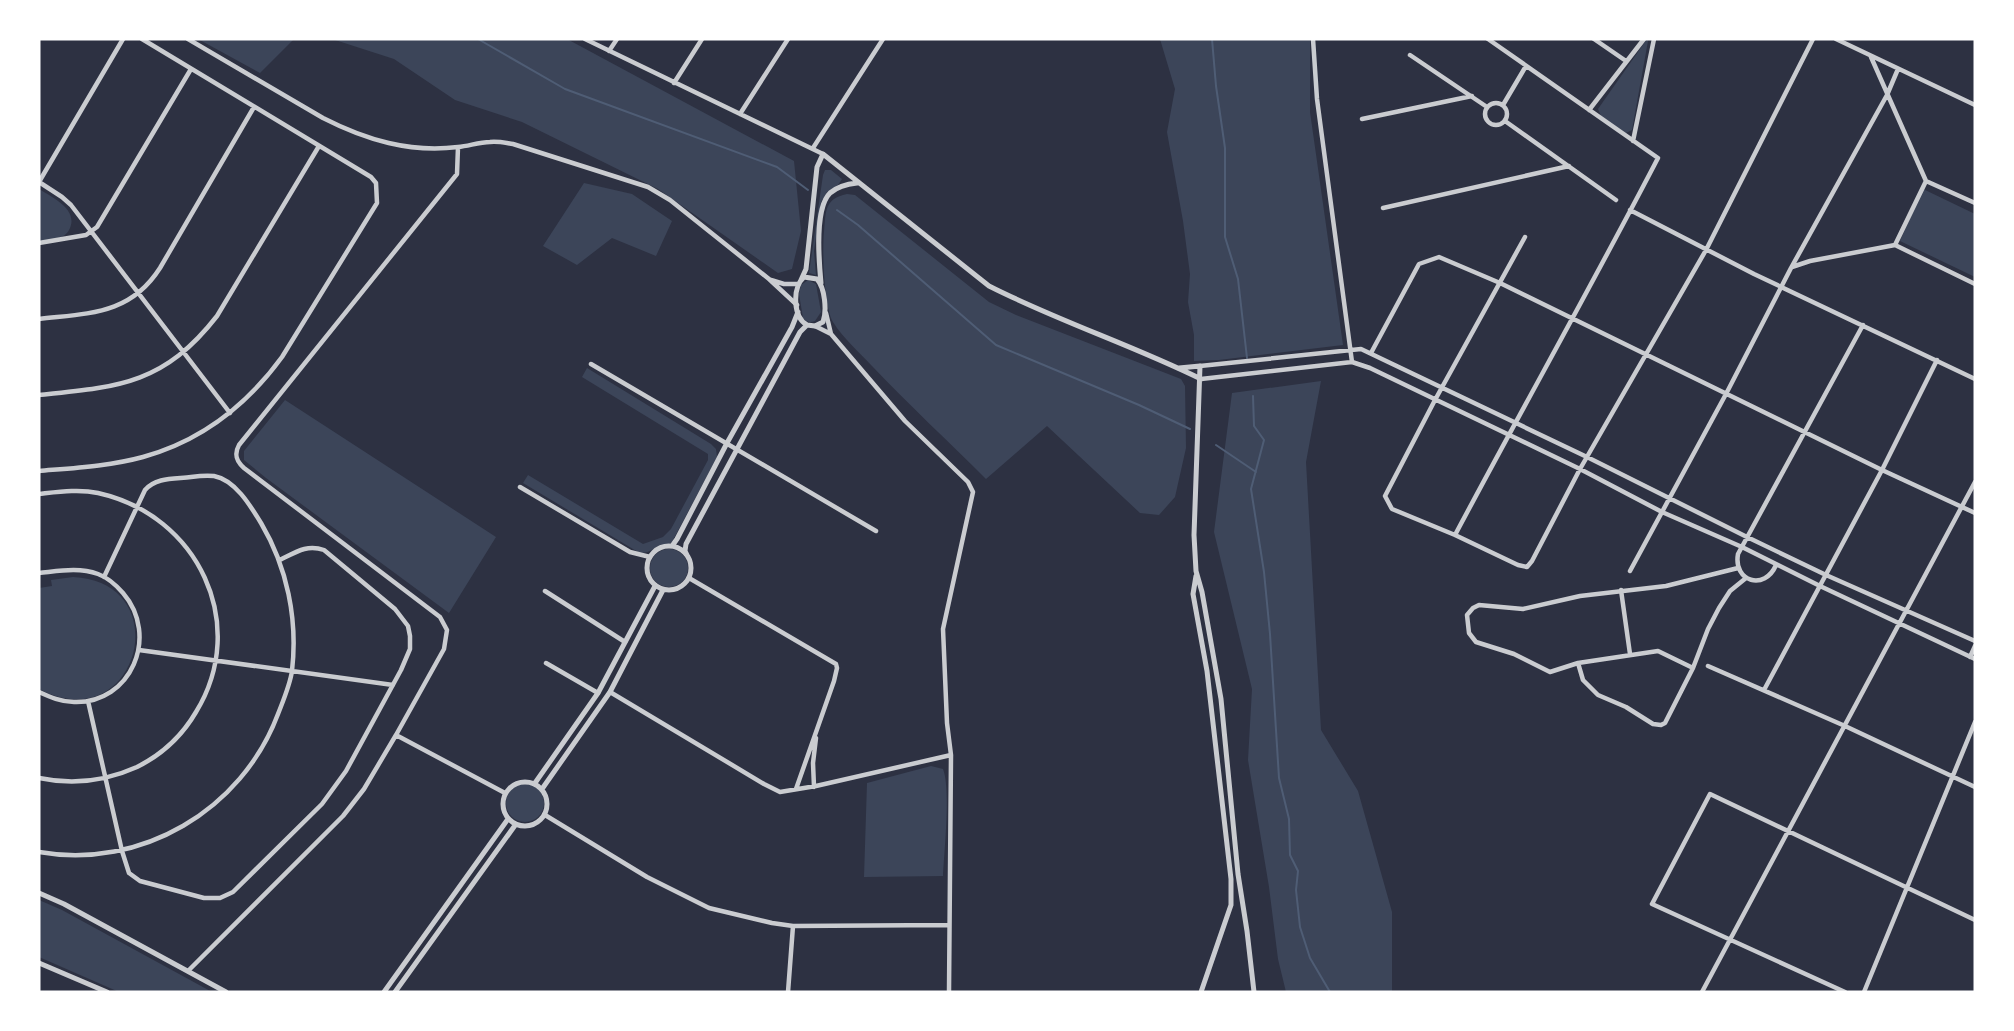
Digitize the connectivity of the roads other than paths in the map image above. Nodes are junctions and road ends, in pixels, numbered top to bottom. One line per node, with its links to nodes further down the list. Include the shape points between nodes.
1 (123, 39): 41 (street)
2 (142, 39): 21 (street)
3 (188, 39): 36 (street, via 345,130 394,146)
4 (585, 39): 16 (street)
5 (617, 39): 16 (street)
6 (702, 39): 23 (street)
7 (788, 39): 31 (street)
8 (883, 39): 37 (street)
9 (1313, 39): 69 (street, via 1317,99)
10 (1488, 39): 20 (street)
11 (1594, 39): 19 (street)
12 (1644, 39): 19 (street)
13 (1654, 39): 34 (street)
14 (1813, 39): 51 (street)
15 (1836, 39): 18 (street)
16 (609, 51): 23 (street)
17 (1410, 55): 25 (street)
18 (1871, 57): 22 (street); 24 (street)
19 (1626, 62): 30 (street)
20 (1526, 66): 26 (street); 30 (street)
21 (191, 69): 28 (street); 47 (street)
22 (1898, 69): 24 (street); 27 (street)
23 (674, 83): 31 (street)
24 (1887, 95): 40 (street); 52 (street)
25 (1472, 96): 29 (street); 32 (street)
26 (1503, 105): 29 (street, via 1495,102); 33 (street, via 1508,113)
27 (1975, 105)
28 (254, 107): 35 (street); 59 (street, via 154,278)
29 (1487, 107): 33 (street, via 1485,116 1489,123 1497,126)
30 (1589, 110): 34 (street)
31 (740, 114): 37 (street)
32 (1362, 118)
33 (1505, 121): 39 (street)
34 (1633, 141): 46 (street, via 1658,158)
35 (319, 146): 70 (street, via 217,316); 84 (street, via 371,177 376,183 375,207 282,357)
36 (458, 147): 53 (street, via 491,142 513,144 648,187); 147 (street, via 457,174 236,452 238,463 244,468 440,617 447,630 444,649)
37 (813, 148): 38 (street)
38 (823, 154): 42 (street); 54 (street, via 817,166 806,269)
39 (1569, 166): 43 (street); 45 (street)
40 (1926, 181): 44 (street); 50 (street)
41 (39, 182): 47 (street, via 62,197)
42 (857, 183): 57 (street, via 831,192 823,206 818,249); 77 (street, via 989,286)
43 (1616, 200)
44 (1975, 202)
45 (1383, 208)
46 (1630, 210): 51 (street); 64 (street)
47 (92, 232): 49 (street); 59 (street)
48 (1525, 237): 55 (street)
49 (39, 243)
50 (1895, 245): 52 (street); 56 (street)
51 (1706, 249): 58 (street); 72 (street)
52 (1791, 268): 58 (street)
53 (769, 279): 54 (street, via 784,284); 60 (street)
54 (799, 282): 57 (street, via 804,277 813,277); 60 (street)
55 (1500, 284): 64 (street); 71 (street, via 1439,257 1419,264); 80 (street)
56 (1975, 284)
57 (822, 285): 62 (street)
58 (1781, 285): 66 (street); 81 (street)
59 (138, 295): 63 (street, via 111,309); 70 (street)
60 (797, 305): 61 (street)
61 (798, 312): 65 (street); 88 (street)
62 (826, 313): 67 (street, via 823,322); 68 (street)
63 (39, 319)
64 (1572, 320): 72 (street); 85 (street)
65 (807, 325): 67 (street); 89 (street)
66 (1863, 325): 73 (street); 86 (street)
67 (815, 326): 68 (street)
68 (831, 334): 148 (street, via 905,421 968,482 973,492 943,629)
69 (1351, 350): 71 (street); 74 (street); 76 (street)
70 (183, 353): 82 (street, via 122,384); 84 (street)
71 (1371, 353): 80 (street)
72 (1646, 356): 81 (street); 90 (street)
73 (1937, 360): 79 (street); 92 (street)
74 (1352, 362): 78 (street); 83 (street)
75 (591, 364): 88 (street)
76 (1200, 366): 77 (street); 78 (street)
77 (1179, 368): 78 (street)
78 (1201, 379): 112 (street, via 1194,535)
79 (1975, 379)
80 (1443, 387): 83 (street); 85 (street)
81 (1726, 394): 86 (street); 97 (street)
82 (39, 395)
83 (1435, 400): 87 (street); 103 (street, via 1385,496 1392,509)
84 (230, 413): 93 (street, via 174,446 144,457)
85 (1515, 422): 87 (street); 90 (street)
86 (1805, 433): 92 (street); 104 (street)
87 (1508, 434): 91 (street); 103 (street)
88 (727, 443): 89 (street); 105 (street)
89 (737, 449): 102 (street); 107 (street, via 686,544)
90 (1587, 457): 91 (street); 97 (street)
91 (1580, 469): 100 (street); 103 (street, via 1527,567)
92 (1882, 470): 99 (street); 115 (street)
93 (39, 471)
94 (1975, 482): 99 (street)
95 (520, 487): 108 (street, via 630,552)
96 (39, 494): 98 (street, via 97,493)
97 (1669, 499): 100 (street); 104 (street)
98 (137, 507): 109 (street, via 149,485 162,480 220,478 234,486 253,509); 116 (street); 132 (street, via 175,534 202,571 216,615)
99 (1962, 507): 101 (street); 124 (street)
100 (1662, 512): 106 (street); 113 (street)
101 (1975, 513)
102 (876, 531)
103 (1455, 535)
104 (1747, 537): 106 (street); 115 (street)
105 (672, 546): 107 (street); 108 (street, via 663,547)
106 (1742, 547): 110 (street); 111 (street)
107 (687, 555): 117 (street, via 692,571)
108 (650, 557): 119 (street, via 647,572)
109 (280, 560): 137 (street, via 292,611); 138 (street, via 306,547 317,547 395,609 408,626 410,649)
110 (1776, 565): 118 (street, via 1766,578); 120 (street)
111 (1738, 568): 118 (street); 122 (street, via 1666,586)
112 (1197, 571): 178 (street, via 1193,594 1207,671 1231,879 1231,905); 179 (street, via 1221,699)
113 (1630, 571)
114 (39, 573): 116 (street, via 75,570)
115 (1826, 575): 120 (street); 124 (street)
116 (104, 577): 129 (street, via 130,601 139,626)
117 (689, 578): 121 (street, via 678,589); 146 (street, via 836,664)
118 (1746, 578): 136 (street, via 1730,591 1719,608)
119 (655, 586): 121 (street); 127 (street)
120 (1820, 586): 125 (street); 139 (street)
121 (663, 590): 141 (street)
122 (1621, 590): 130 (street); 134 (street, via 1523,609 1479,605 1467,615 1469,633 1481,645 1514,654 1550,672)
123 (545, 591): 127 (street)
124 (1905, 609): 125 (street); 126 (street)
125 (1898, 623): 131 (street); 145 (street)
126 (1975, 641)
127 (625, 642): 142 (street)
128 (1975, 646): 131 (street)
129 (139, 650): 132 (street); 143 (street, via 125,679)
130 (1630, 654): 134 (street); 136 (street, via 1658,651)
131 (1972, 658)
132 (216, 662): 137 (street); 151 (street, via 203,702 178,737 144,763)
133 (546, 663): 142 (street)
134 (1578, 663): 136 (street, via 1583,680 1598,695 1657,725 1665,723)
135 (1708, 666): 139 (street)
136 (1692, 668)
137 (292, 672): 138 (street); 162 (street, via 270,734 237,782 184,827)
138 (393, 685): 162 (street, via 346,771 322,804 234,892 211,899 140,881 129,873)
139 (1764, 690): 145 (street)
140 (39, 692): 143 (street, via 63,701)
141 (610, 692): 155 (street); 156 (street, via 764,784 780,792)
142 (598, 693): 152 (street)
143 (88, 701): 151 (street)
144 (1975, 722): 149 (street)
145 (1845, 726): 149 (street); 161 (street)
146 (816, 732): 153 (street); 156 (street)
147 (396, 735): 157 (street); 171 (street, via 343,816)
148 (951, 755): 153 (street); 167 (street)
149 (1951, 776): 154 (street); 164 (street)
150 (39, 778): 151 (street, via 63,782)
151 (105, 778): 162 (street)
152 (535, 783): 155 (street); 157 (street, via 518,782)
153 (814, 787): 156 (street)
154 (1975, 787)
155 (542, 789): 158 (street, via 547,797)
156 (796, 789)
157 (505, 793): 159 (street, via 504,811)
158 (545, 815): 160 (street, via 532,825); 168 (street, via 647,878 709,908)
159 (508, 819): 160 (street); 174 (street)
160 (516, 824): 175 (street)
161 (1787, 832): 164 (street); 169 (street); 169 (street, via 1710,794 1652,904)
162 (122, 851): 163 (street, via 90,855)
163 (39, 852)
164 (1906, 888): 166 (street); 182 (street)
165 (39, 893): 171 (street)
166 (1975, 920)
167 (948, 925): 168 (street); 177 (street)
168 (793, 926): 176 (street)
169 (1730, 940): 180 (street); 181 (street)
170 (39, 963): 172 (street)
171 (188, 971): 173 (street)
172 (107, 992)
173 (226, 992)
174 (384, 992)
175 (395, 992)
176 (788, 992)
177 (949, 992)
178 (1201, 992)
179 (1254, 992)
180 (1702, 992)
181 (1845, 992)
182 (1864, 992)

